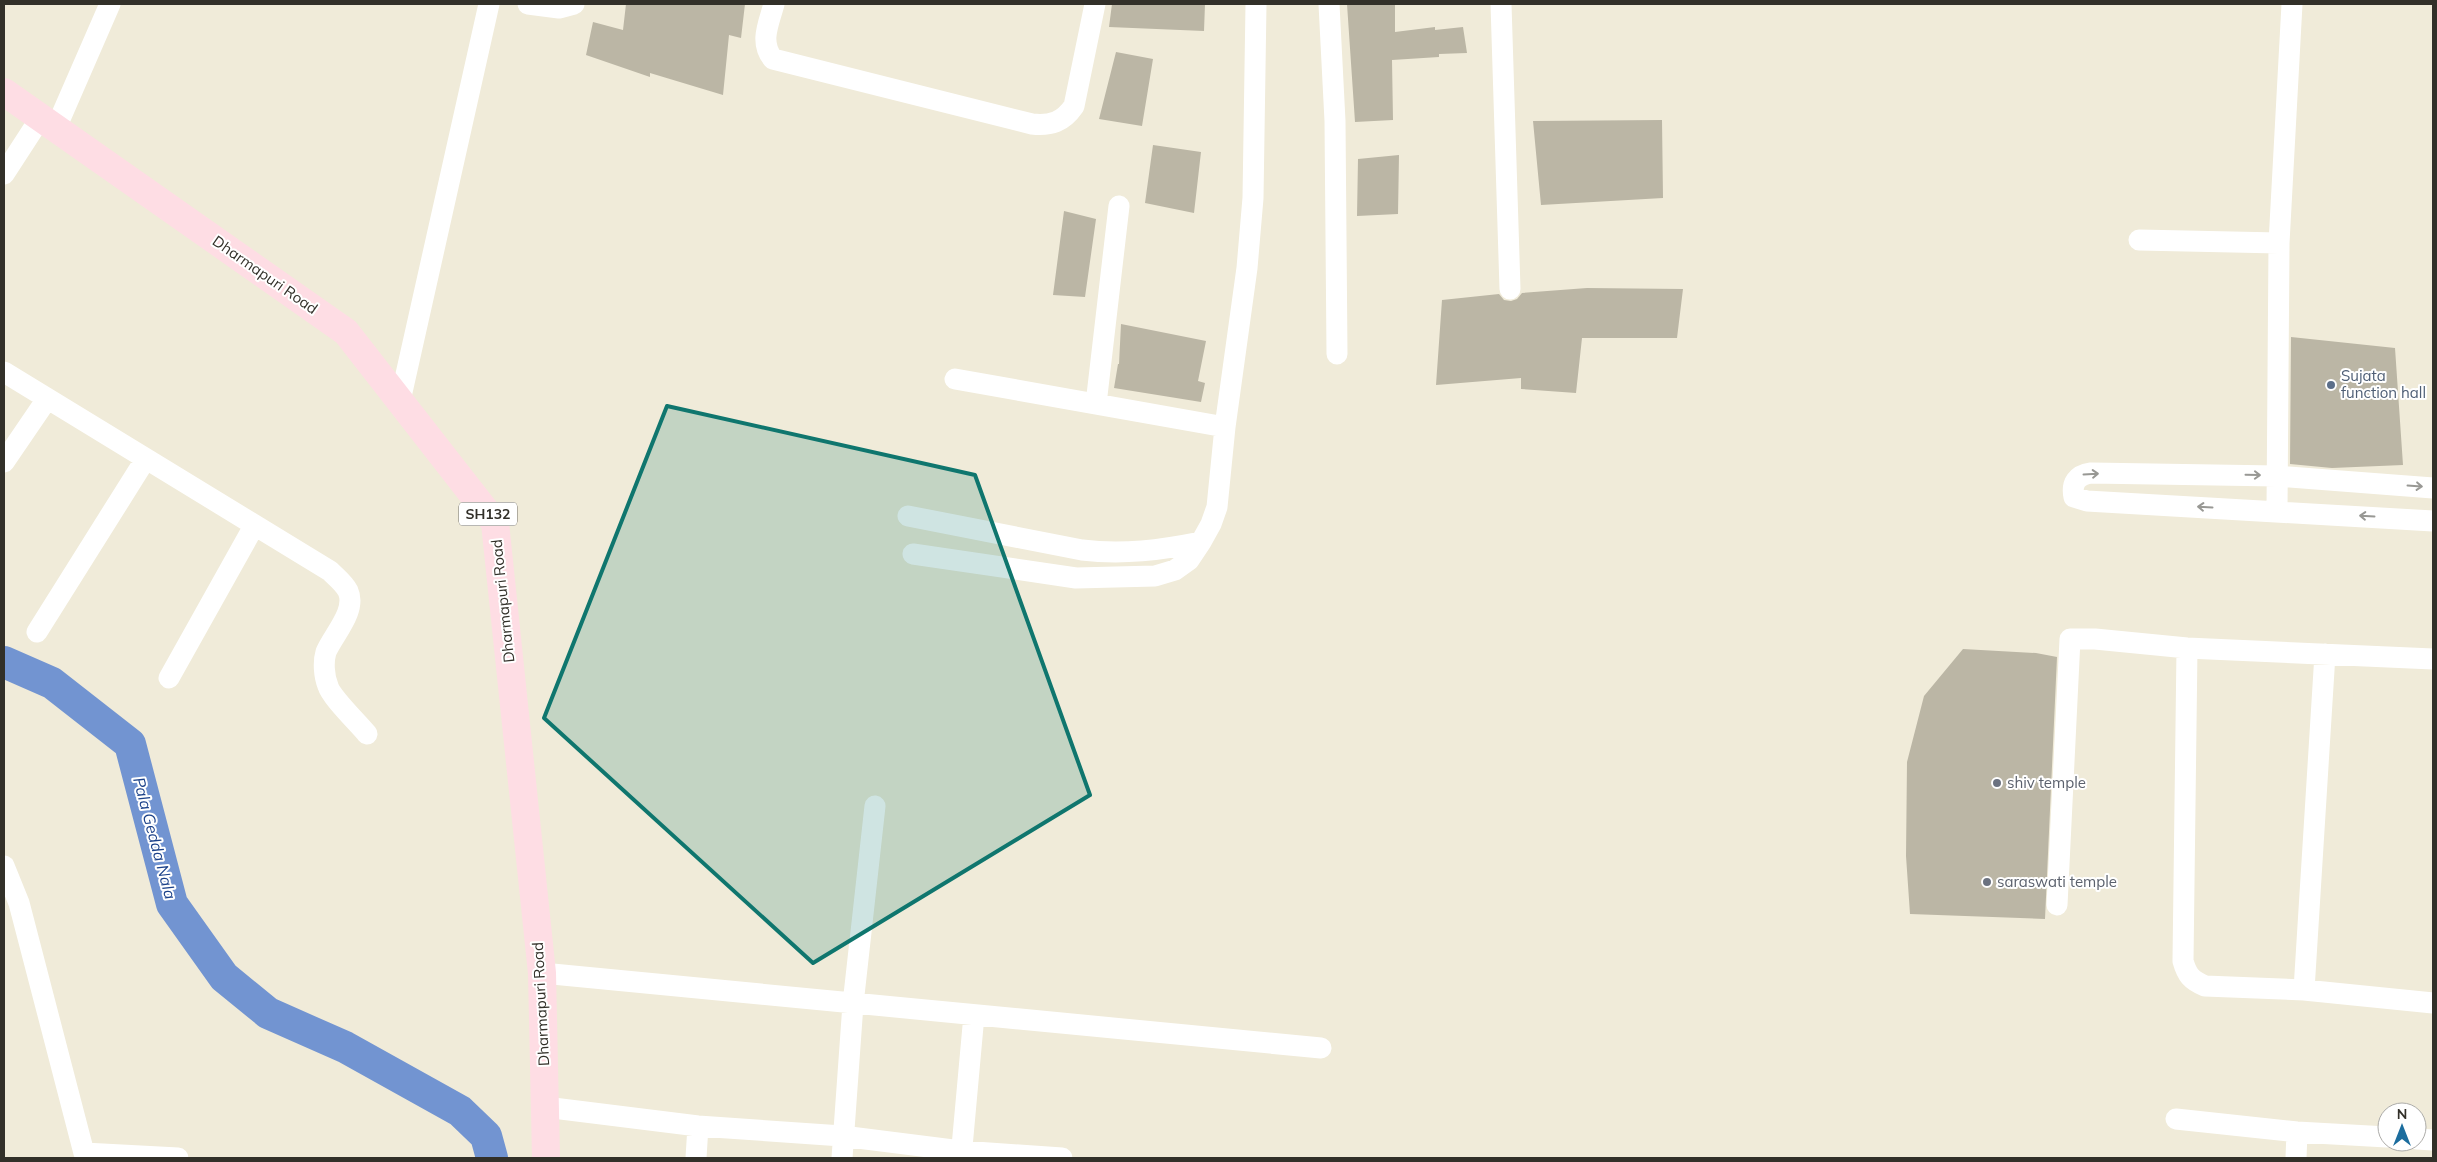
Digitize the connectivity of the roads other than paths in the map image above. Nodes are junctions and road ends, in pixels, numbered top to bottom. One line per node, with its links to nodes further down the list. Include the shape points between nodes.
1 (110, 4): 12 (street)
2 (489, 4): 22 (street)
3 (528, 4): 4 (street, via 560,8)
4 (574, 4)
5 (774, 4): 6 (street, via 765,40 765,48 773,59 1045,125 1067,116 1074,106)
6 (1095, 4)
7 (1256, 4): 24 (street, via 1254,198)
8 (1329, 4): 18 (street, via 1335,121)
9 (1501, 4): 17 (street)
10 (2292, 4): 16 (street)
11 (4, 92): 12 (main road, Dharmapuri Road / SH132)
12 (48, 122): 13 (street); 22 (main road, Dharmapuri Road / SH132, via 346,332)
13 (4, 174)
14 (1119, 206): 23 (street)
15 (2139, 240): 16 (street)
16 (2279, 243): 27 (street)
17 (1510, 289)
18 (1337, 354)
19 (4, 372): 21 (street)
20 (955, 379): 23 (street)
21 (46, 399): 25 (street); 26 (street)
22 (400, 401): 44 (main road, Dharmapuri Road / SH132, via 495,523)
23 (1096, 404): 24 (street)
24 (1225, 427): 33 (street, via 1217,507 1212,524)
25 (145, 460): 32 (street); 35 (street)
26 (4, 462)
27 (2277, 476): 28 (street, one-way to 28); 29 (street); 29 (street, one-way to 27, via 2088,501 2074,497 2073,490 2076,479 2091,473)
28 (2433, 488)
29 (2277, 511): 31 (street, one-way to 29)
30 (908, 516): 33 (street, via 1108,553 1155,551)
31 (2433, 521)
32 (254, 526): 39 (street); 40 (street, via 330,570 348,592 347,610 327,650 325,675 328,688)
33 (1201, 542): 34 (street, via 1189,560 1175,570 1155,576 1076,578)
34 (913, 554)
35 (38, 632)
36 (2187, 648): 37 (street); 43 (street, via 2095,638 2070,639); 45 (street, via 2182,960 2186,973 2193,981 2205,986)
37 (2325, 654): 38 (street); 45 (street)
38 (2433, 659)
39 (169, 678)
40 (367, 734)
41 (875, 806): 47 (street)
42 (4, 866): 57 (street, via 19,903 84,1153)
43 (2057, 905)
44 (542, 973): 47 (street); 50 (main road, Dharmapuri Road / SH132)
45 (2304, 990): 46 (street)
46 (2433, 1003)
47 (853, 1004): 48 (street); 54 (street)
48 (974, 1015): 49 (street); 56 (street)
49 (1321, 1048)
50 (545, 1107): 52 (street); 58 (main road, Dharmapuri Road / SH132)
51 (2176, 1119): 53 (street)
52 (698, 1126): 54 (street); 59 (street)
53 (2297, 1132): 55 (street); 62 (street)
54 (842, 1136): 56 (street); 60 (street)
55 (2377, 1136)
56 (961, 1154): 61 (street)
57 (178, 1158)
58 (546, 1158)
59 (696, 1158)
60 (842, 1158)
61 (1062, 1158)
62 (2296, 1158)

